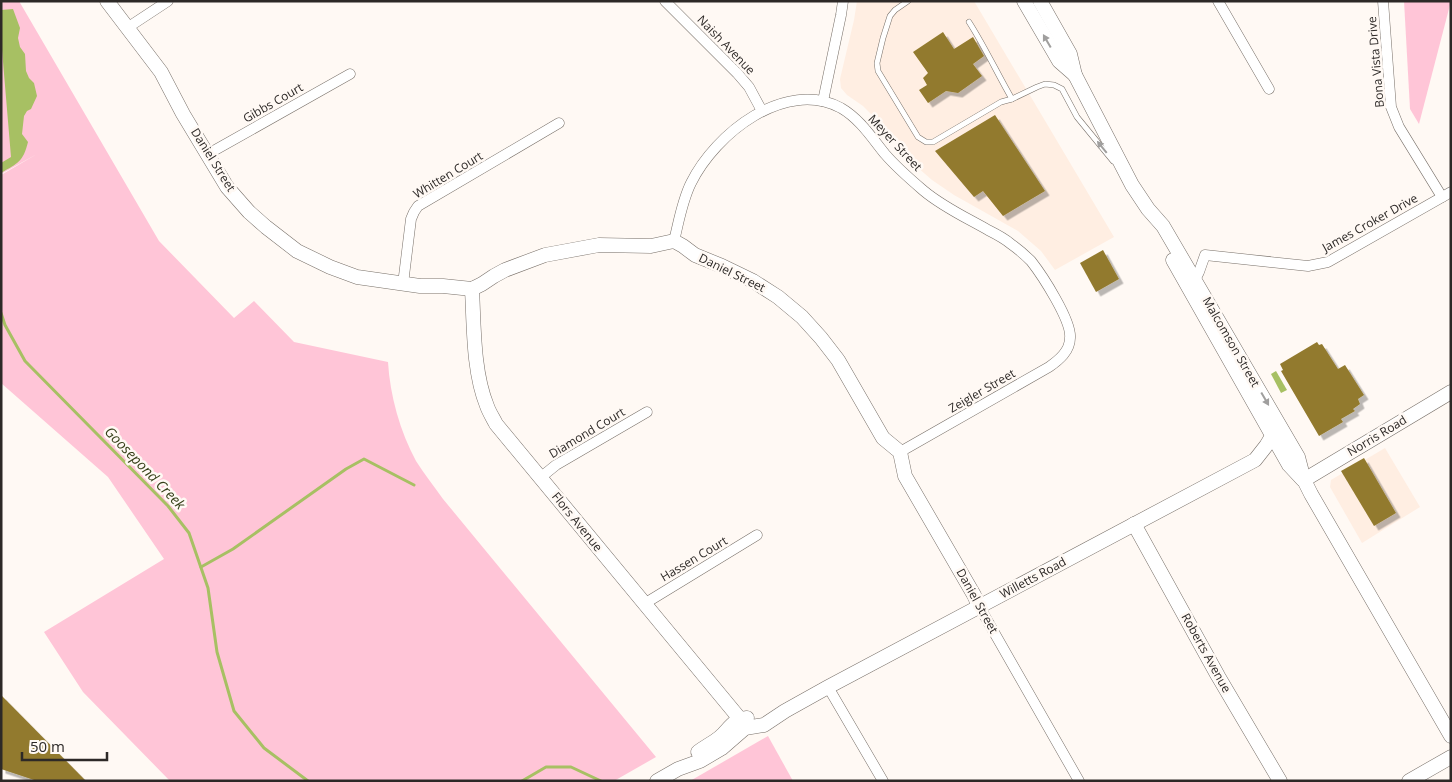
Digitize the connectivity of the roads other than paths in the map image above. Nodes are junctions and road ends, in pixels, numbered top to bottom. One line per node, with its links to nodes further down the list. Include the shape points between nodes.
1 (107, 1): 11 (street, Daniel Street)
2 (168, 1): 11 (street)
3 (665, 1): 17 (street, Naish Avenue, via 749,87)
4 (843, 1): 16 (street)
5 (908, 1): 15 (lane, via 890,16 877,63 878,71 918,137 932,142 1001,102)
6 (1024, 1): 13 (street, Malcomson Street, one-way to 6, via 1059,61)
7 (1040, 1): 13 (street, Malcomson Street, via 1070,54)
8 (1218, 1): 14 (street)
9 (1383, 1): 21 (street, Bona Vista Drive, via 1391,107 1399,126)
10 (969, 22): 15 (lane)
11 (127, 28): 19 (street, Daniel Street, via 161,72)
12 (350, 74): 19 (street, Gibbs Court)
13 (1075, 75): 20 (street, Malcomson Street)
14 (1270, 89)
15 (1012, 99): 20 (lane, one-way to 15, via 1078,117 1062,89 1045,84)
16 (823, 101): 17 (street, Meyer Street, via 796,100); 27 (street, Meyer Street, via 842,109 861,124 902,172 934,199 1009,242 1030,260 1063,312 1069,326)
17 (762, 110): 23 (street, Meyer Street, via 729,134 700,166 684,199)
18 (559, 124): 25 (street, Whitten Court, via 418,206 411,219)
19 (208, 154): 25 (street, Daniel Street, via 227,187 249,212 297,251 357,277)
20 (1132, 185): 22 (street, Malcomson Street)
21 (1446, 194): 24 (street, James Croker Drive, via 1328,262 1308,266 1205,255)
22 (1148, 209): 24 (street, Malcomson Street, via 1163,226); 30 (street, Malcomson Street, via 1157,232)
23 (674, 241): 26 (street, via 651,246 599,245 545,255 505,270); 31 (street, Daniel Street, via 695,255 753,281 802,317 838,360 883,438)
24 (1195, 280): 33 (street, Malcomson Street, one-way to 33, via 1298,456)
25 (403, 284): 26 (street, Daniel Street)
26 (472, 289): 32 (street, Flors Avenue, via 480,384 487,406 496,424)
27 (1070, 344): 31 (street, Zeigler Street, via 1056,362)
28 (1451, 392): 33 (street, Norris Road)
29 (647, 412): 32 (street, Diamond Court, via 556,465)
30 (1272, 436): 33 (street, Malcomson Street); 34 (street, Willetts Road, via 1254,460)
31 (900, 452): 37 (street, Daniel Street, via 905,476)
32 (540, 478): 36 (street, Flors Avenue)
33 (1304, 480): 40 (street, Malcomson Street)
34 (1134, 524): 37 (street, Willetts Road); 45 (street, Roberts Avenue)
35 (757, 535): 36 (street, Hassen Court)
36 (644, 604): 39 (street, Flors Avenue)
37 (979, 606): 38 (street, Willetts Road); 44 (street, Daniel Street)
38 (828, 687): 39 (street, Willetts Road, via 785,711); 43 (street)
39 (743, 724): 42 (street, via 733,723 719,738)
40 (1451, 736)
41 (1451, 757): 46 (street)
42 (657, 781)
43 (883, 781)
44 (1079, 781)
45 (1280, 781)
46 (1409, 781)

